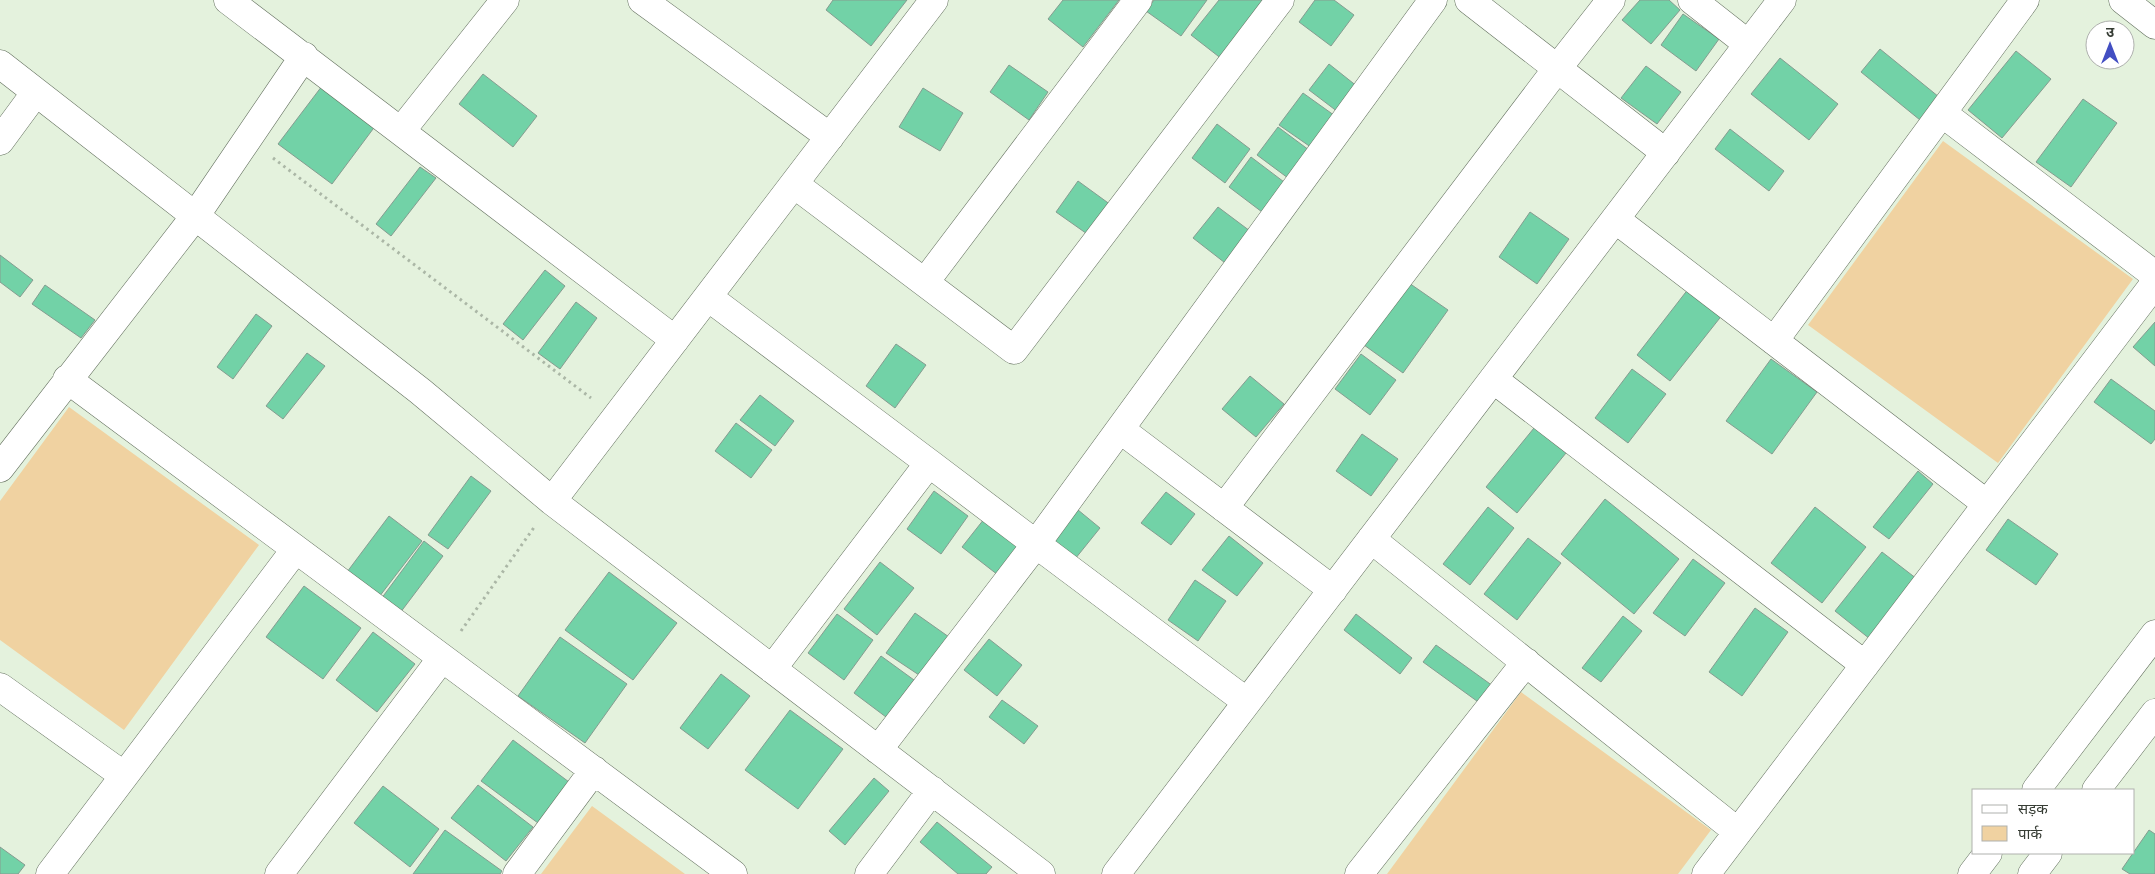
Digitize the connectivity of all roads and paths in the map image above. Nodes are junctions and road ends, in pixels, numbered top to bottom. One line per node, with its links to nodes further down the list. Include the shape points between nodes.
1 (505, 0): 21 (street)
2 (642, 0): 23 (street)
3 (934, 0): 23 (street)
4 (1138, 0): 30 (street)
5 (1280, 0): 30 (street, via 1014,350)
6 (1434, 0): 38 (street)
7 (1469, 0): 18 (street)
8 (1611, 0): 18 (street)
9 (1692, 0): 15 (street)
10 (1782, 0): 15 (street)
11 (2025, 0): 20 (street)
12 (2123, 0): 14 (street)
13 (244, 5): 16 (street)
14 (2155, 25)
15 (1748, 44): 25 (street)
16 (304, 56): 21 (street); 22 (street)
17 (0, 64): 19 (street)
18 (1556, 70): 25 (street); 43 (street)
19 (36, 92): 24 (street); 27 (street)
20 (1942, 113): 29 (street); 34 (street)
21 (401, 131): 33 (street)
22 (246, 138): 27 (street); 37 (path)
23 (830, 138): 26 (street)
24 (0, 141)
25 (1666, 153): 28 (street)
26 (794, 184): 30 (street); 32 (street)
27 (196, 215): 35 (street); 41 (street, via 420,391)
28 (1615, 219): 34 (street); 36 (street)
29 (2155, 275)
30 (925, 282)
31 (2155, 283): 42 (street)
32 (708, 297): 33 (street); 39 (street)
33 (675, 340): 37 (street)
34 (1774, 341): 42 (street)
35 (67, 379): 40 (street); 46 (street)
36 (1493, 379): 44 (street); 51 (street)
37 (616, 416): 41 (street)
38 (1121, 430): 43 (street); 45 (street)
39 (929, 463): 45 (street); 52 (street)
40 (0, 468)
41 (552, 501): 49 (path); 52 (street)
42 (1987, 504): 51 (street)
43 (1224, 508): 47 (street)
44 (1371, 539): 47 (street); 50 (street)
45 (1036, 544): 54 (street); 56 (street)
46 (295, 550): 49 (street); 58 (street)
47 (1333, 590): 54 (street)
48 (2155, 634): 59 (street)
49 (442, 658): 57 (street); 67 (street)
50 (1526, 662): 62 (street); 65 (street)
51 (1865, 665): 62 (street)
52 (772, 669): 56 (street)
53 (0, 687): 58 (street)
54 (1247, 702): 72 (street)
55 (2155, 713): 60 (street)
56 (878, 750): 61 (street)
57 (594, 770): 68 (street); 69 (street)
58 (123, 776): 66 (street)
59 (2037, 789)
60 (2097, 789)
61 (932, 790): 70 (street); 71 (street)
62 (1738, 832): 73 (street)
63 (1987, 854): 74 (street)
64 (2047, 854): 75 (street)
65 (1363, 873)
66 (50, 874)
67 (279, 874)
68 (517, 874)
69 (733, 874)
70 (869, 874)
71 (1041, 874)
72 (1116, 874)
73 (1706, 874)
74 (1972, 874)
75 (2032, 874)

